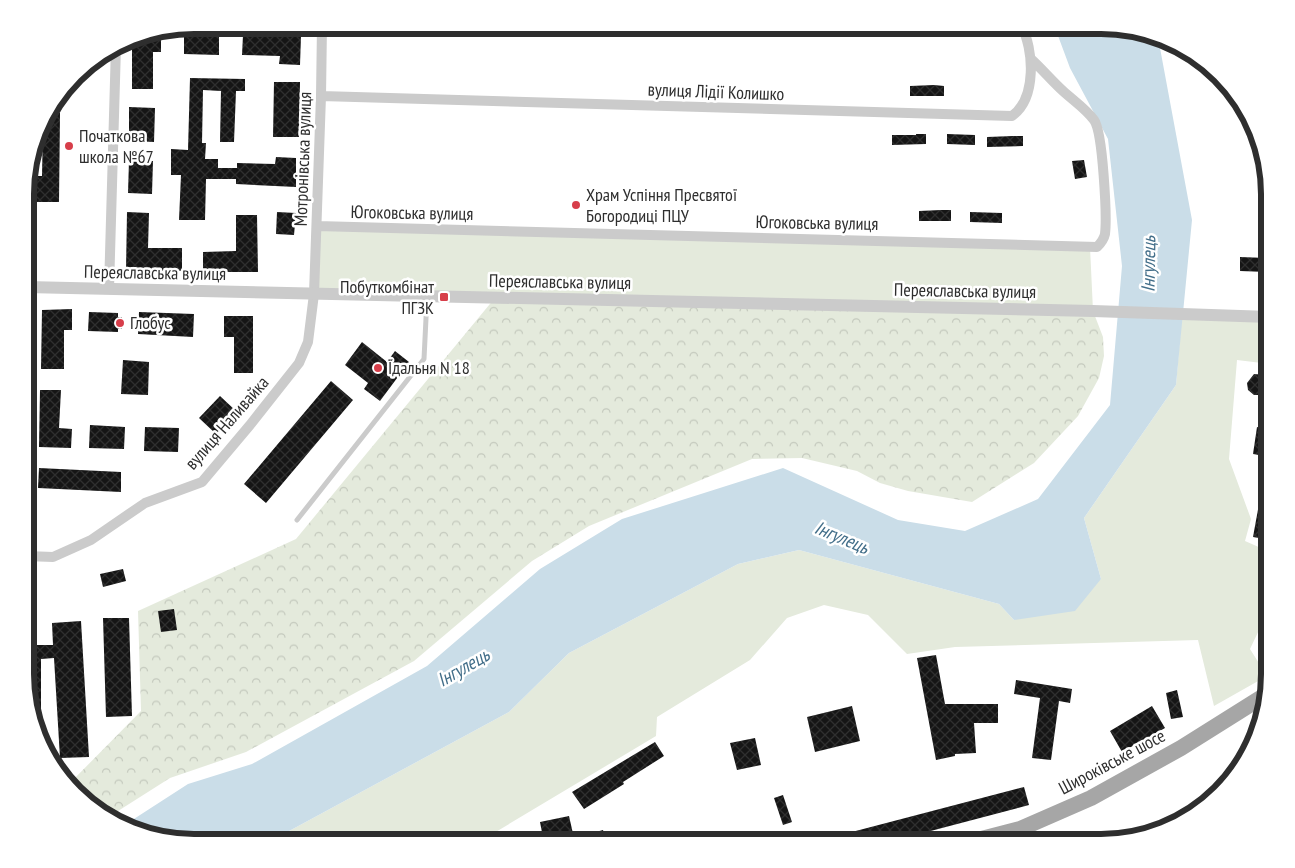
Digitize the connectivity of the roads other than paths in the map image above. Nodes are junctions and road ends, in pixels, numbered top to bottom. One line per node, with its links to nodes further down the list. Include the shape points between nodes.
1 (322, 34): 5 (street, Мотронівська вулиця)
2 (1026, 34): 4 (street, вулиця Лідії Колишко)
3 (116, 54): 8 (street)
4 (1031, 58): 5 (street, вулиця Лідії Колишко, via 1024,103 1012,116); 6 (street, Югоковська вулиця, via 1098,127 1105,225 1104,236 1097,246)
5 (321, 96): 6 (street, Мотронівська вулиця)
6 (317, 226): 9 (street, Мотронівська вулиця)
7 (34, 287): 8 (street, Переяславська вулиця)
8 (108, 289): 9 (street, Переяславська вулиця)
9 (314, 294): 10 (street, Переяславська вулиця); 13 (street, вулиця Наливайка, via 308,342 299,363 202,482 145,503 91,540 53,557)
10 (427, 297): 11 (street, Переяславська вулиця); 12 (lane, via 424,359)
11 (1261, 317)
12 (297, 520)
13 (34, 556)
14 (1259, 698): 15 (main road, Широківське шосе, via 1181,748 1091,798)
15 (1001, 834)

